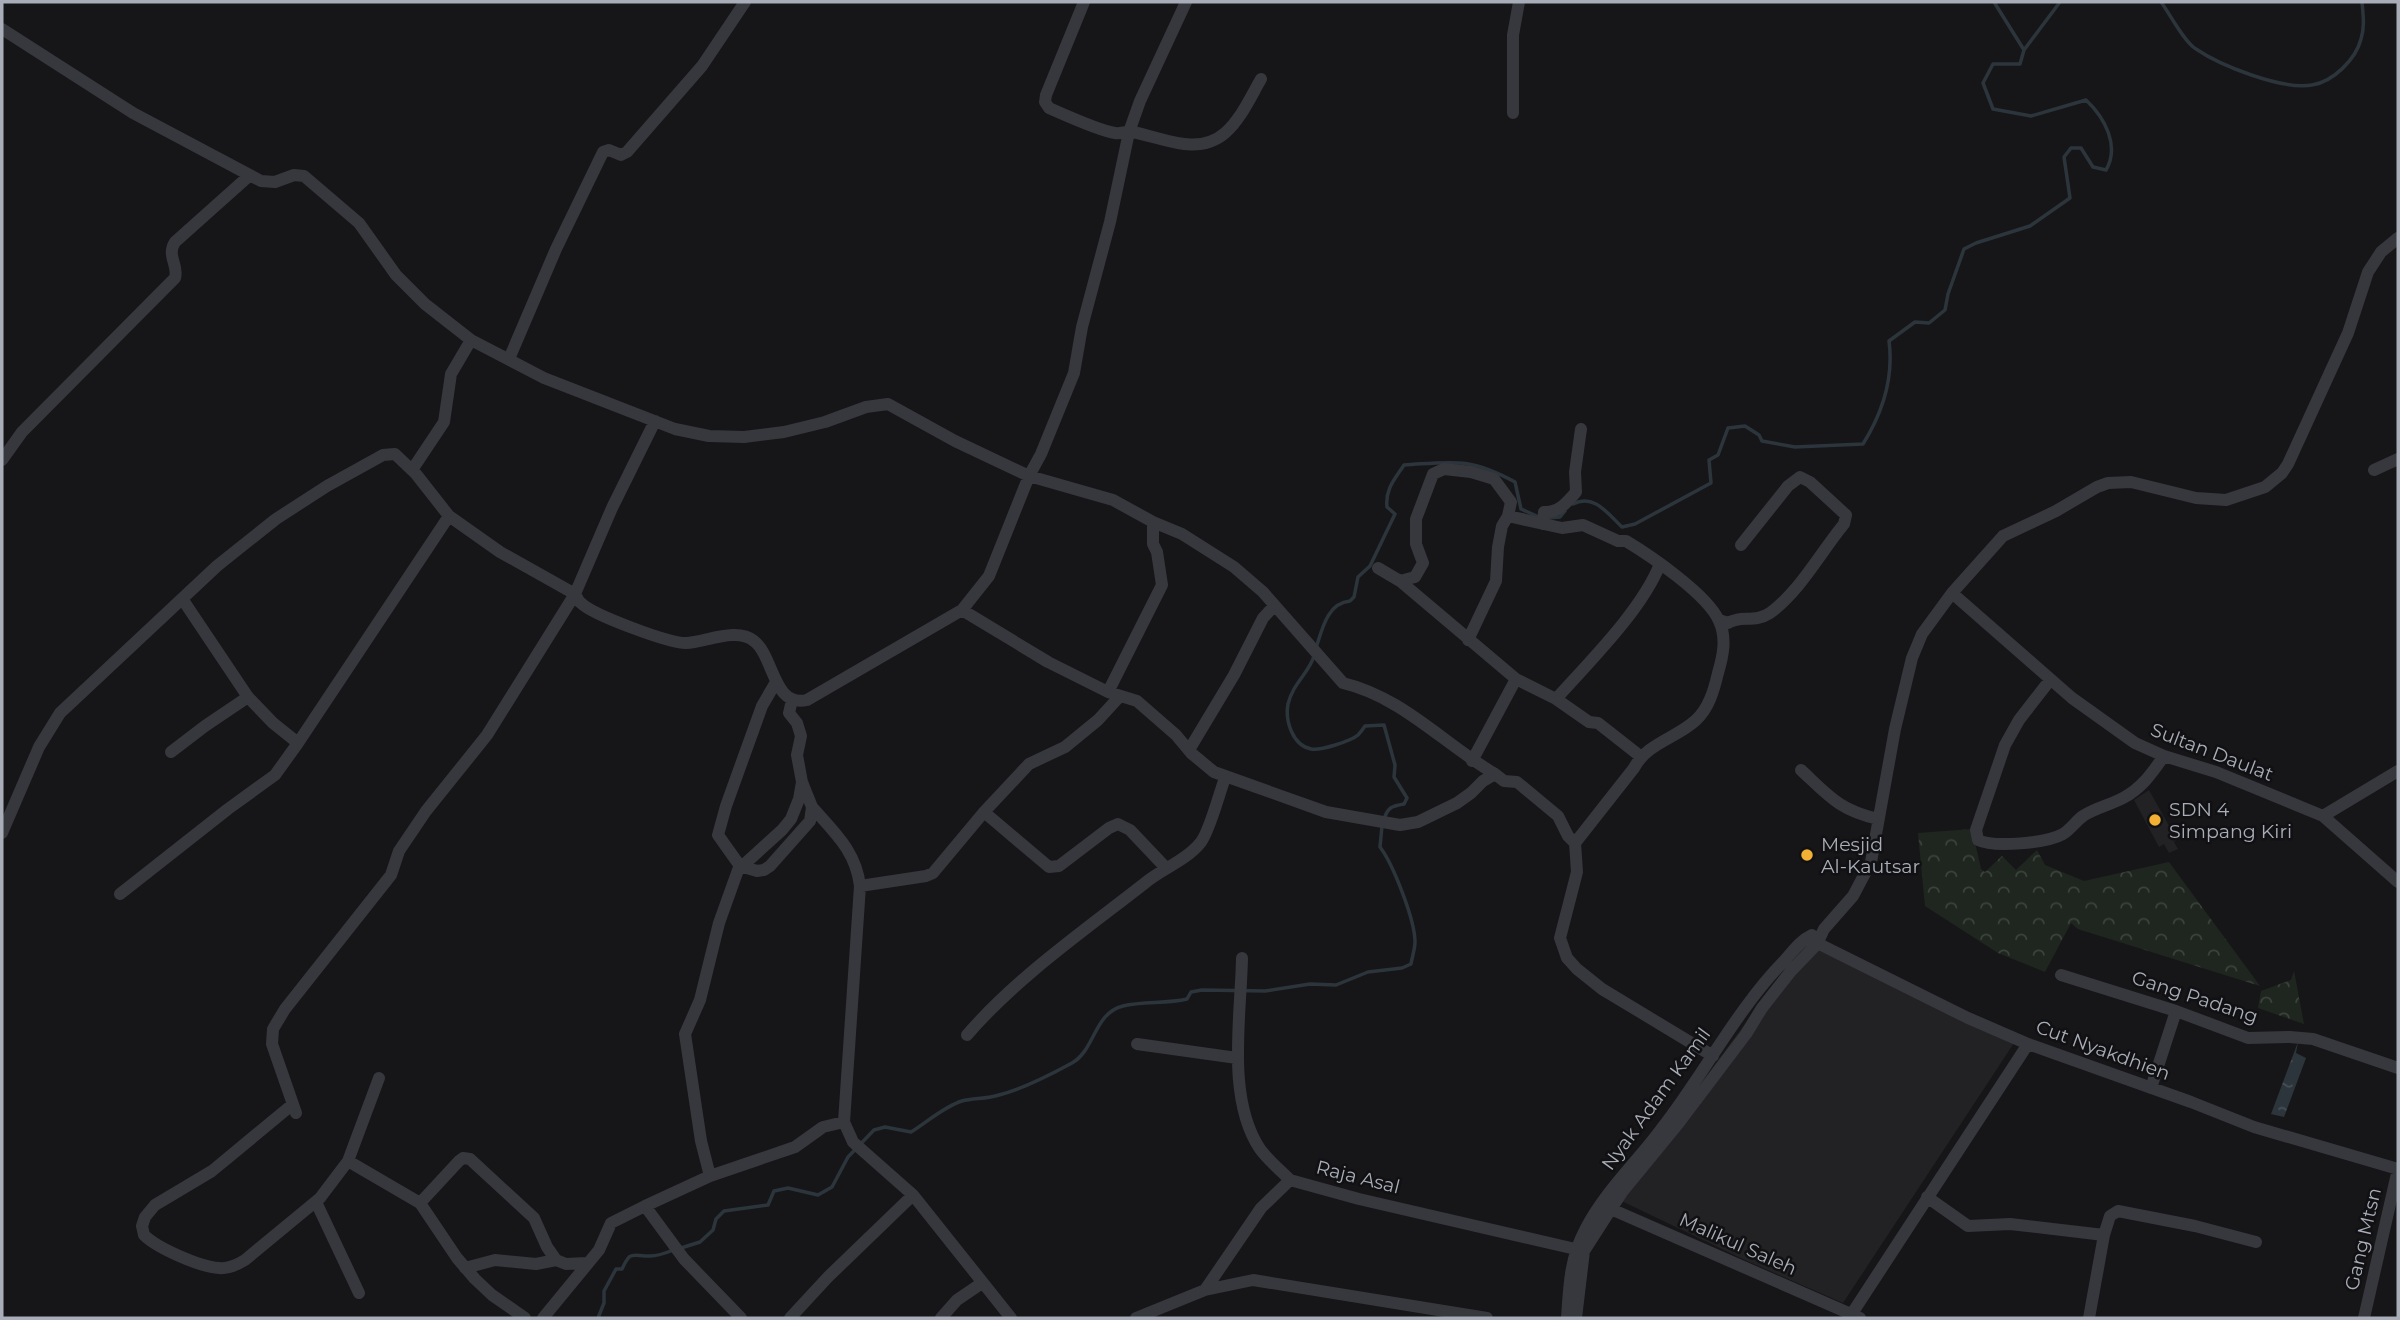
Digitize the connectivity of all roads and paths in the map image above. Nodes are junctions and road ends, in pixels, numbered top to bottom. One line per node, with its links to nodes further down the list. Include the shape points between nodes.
1 (745, 2): 12 (street, via 702,66 627,152 603,152)
2 (1084, 2): 8 (street, via 1045,102 1049,108 1115,133)
3 (1186, 2): 8 (street)
4 (1519, 2): 7 (street, via 1513,35)
5 (2, 29): 9 (street, via 134,113)
6 (1261, 79): 8 (street, via 1237,119 1213,140 1176,144)
7 (1513, 113)
8 (1129, 132): 19 (street, via 1074,373)
9 (250, 175): 11 (street, via 275,183 304,176 359,223 396,275 425,304); 16 (street, via 175,242 171,255 176,278 22,432)
10 (2398, 238): 28 (street, Nyak Adam Kamil, via 2368,272 2348,333 2288,464 2276,480 2253,492 2212,501 2131,482 2097,487 2003,536)
11 (471, 340): 12 (street); 17 (street, via 452,374 444,422)
12 (509, 359): 13 (street, via 544,378)
13 (655, 421): 19 (street, via 709,436 744,438 888,404); 29 (street)
14 (1581, 429): 22 (street, via 1576,492)
15 (2398, 459): 18 (street)
16 (2, 460)
17 (412, 470): 20 (street); 30 (street, via 395,454 383,455 349,474 276,519)
18 (2374, 470)
19 (1029, 476): 23 (street, via 1113,500); 32 (street, via 989,576)
20 (449, 516): 29 (street, via 499,552); 42 (street)
21 (1508, 516): 22 (street); 27 (street, via 1511,502 1494,479 1444,469 1433,474 1416,519 1422,565 1415,577); 34 (street, via 1498,547 1496,582)
22 (1544, 518): 25 (street, via 1562,528 1583,525 1626,541)
23 (1153, 522): 31 (street, via 1182,534 1234,567); 38 (street, via 1162,585)
24 (1741, 545): 33 (street, via 1800,477 1846,515 1793,592 1768,614 1750,621)
25 (1660, 565): 33 (street, via 1706,603); 40 (street, via 1610,639)
26 (1378, 568): 27 (street)
27 (1400, 581): 34 (street)
28 (1952, 593): 36 (street, Sultan Daulat); 56 (street, Nyak Adam Kamil, via 1922,634 1912,658)
29 (575, 594): 37 (street, via 582,604 604,615 675,642 749,638 762,648); 83 (street, via 487,734 399,851 391,875 274,1029 272,1044 295,1108 212,1171 155,1205 142,1226 144,1235 159,1246 221,1269 234,1266)
30 (183, 600): 39 (street); 57 (street, via 60,713 39,747)
31 (1274, 606): 43 (street); 47 (street, via 1343,682 1394,702)
32 (962, 610): 38 (street, via 1048,662); 41 (street, via 807,700)
33 (1719, 620): 45 (street, via 1724,649 1709,704 1688,728)
34 (1468, 640): 35 (street)
35 (1516, 679): 40 (street); 47 (street)
36 (2050, 680): 46 (street, Sultan Daulat, via 2115,730); 46 (street, via 2005,745 1976,831 1978,840 1990,844 2056,838 2083,816 2140,787)
37 (776, 682): 41 (street); 59 (street, via 762,706 718,835)
38 (1114, 694): 43 (street, via 1137,701); 54 (street, via 1098,720 1065,747 1029,764)
39 (248, 697): 42 (street); 44 (street)
40 (1556, 699): 45 (street, via 1589,722 1598,723)
41 (792, 700): 52 (street, via 789,713 801,736 797,755)
42 (298, 743): 63 (street, via 275,775)
43 (1189, 750): 51 (street)
44 (172, 752)
45 (1640, 756): 58 (street)
46 (2164, 756): 55 (street, Sultan Daulat)
47 (1472, 761): 50 (street)
48 (1801, 770): 56 (street, via 1837,803 1854,814)
49 (2398, 771): 55 (street)
50 (1495, 774): 51 (street, via 1432,816 1400,825 1326,812); 58 (street, via 1504,781 1517,782 1558,816)
51 (1225, 778): 60 (street, via 1202,842)
52 (802, 782): 53 (street); 59 (street, via 791,819)
53 (812, 807): 59 (street, via 810,821 770,866 757,871); 62 (street, via 849,848)
54 (984, 812): 60 (street, via 1049,867 1059,866 1118,824 1130,830); 62 (street, via 933,873)
55 (2323, 816): 61 (street, Sultan Daulat)
56 (1878, 820): 64 (street, Nyak Adam Kamil, via 1871,862 1853,897)
57 (2, 833)
58 (1575, 843): 71 (street, via 1577,872 1560,938 1567,958 1602,989)
59 (740, 866): 79 (street, via 719,923 700,1000 685,1034)
60 (1166, 868): 68 (street, via 1015,986)
61 (2398, 883)
62 (860, 886): 76 (street)
63 (120, 894)
64 (1812, 941): 70 (street, Cut Nyakdhien); 71 (street, Nyak Adam Kamil, via 1750,998); 86 (street, via 1686,1114)
65 (1242, 958): 72 (street)
66 (2061, 975): 67 (street, Gang Padang)
67 (2176, 1011): 73 (street, Gang Padang, via 2248,1038 2313,1039); 75 (street)
68 (967, 1035)
69 (1137, 1044): 72 (street)
70 (2028, 1044): 75 (street, Cut Nyakdhien); 82 (street)
71 (1713, 1056): 86 (street, Nyak Adam Kamil)
72 (1237, 1058): 80 (street, via 1249,1126 1262,1151)
73 (2398, 1068)
74 (379, 1078): 77 (street)
75 (2151, 1087): 78 (street, Cut Nyakdhien, via 2254,1127)
76 (844, 1122): 79 (street, via 823,1127 795,1147); 81 (street, via 853,1142)
77 (348, 1161): 83 (street); 84 (street)
78 (2398, 1169): 110 (street, Gang Mtsn)
79 (710, 1175): 85 (street)
80 (1290, 1180): 89 (street, Raja Asal); 94 (street, Raja Asal, via 1261,1208)
81 (913, 1195): 93 (street); 102 (street)
82 (1927, 1197): 87 (street, via 1968,1226 2010,1224); 98 (street)
83 (316, 1202): 95 (street)
84 (420, 1203): 90 (street, via 459,1161 470,1159 534,1218); 92 (street)
85 (645, 1206): 91 (street, via 611,1223 599,1250); 101 (street, via 668,1241)
86 (1606, 1207): 89 (street, Nyak Adam Kamil, via 1585,1229); 97 (street, Malikul Saleh)
87 (2104, 1236): 88 (street, via 2110,1216 2118,1211); 109 (street)
88 (2256, 1242)
89 (1580, 1251): 96 (street, Nyak Adam Kamil, via 1570,1276)
90 (556, 1260): 91 (street); 92 (street, via 536,1264 495,1260)
91 (586, 1263): 100 (street)
92 (465, 1268): 99 (street)
93 (982, 1283): 103 (street); 104 (street)
94 (1205, 1290): 105 (street); 106 (street, via 1253,1280)
95 (359, 1293)
96 (1572, 1301): 107 (street, Nyak Adam Kamil); 108 (street)
97 (1836, 1313): 98 (street, Malikul Saleh)
98 (1855, 1316)
99 (525, 1318)
100 (543, 1318)
101 (741, 1318)
102 (790, 1318)
103 (941, 1318)
104 (1011, 1318)
105 (1136, 1318)
106 (1487, 1318)
107 (1567, 1318)
108 (1576, 1318)
109 (2090, 1318)
110 (2364, 1318)

